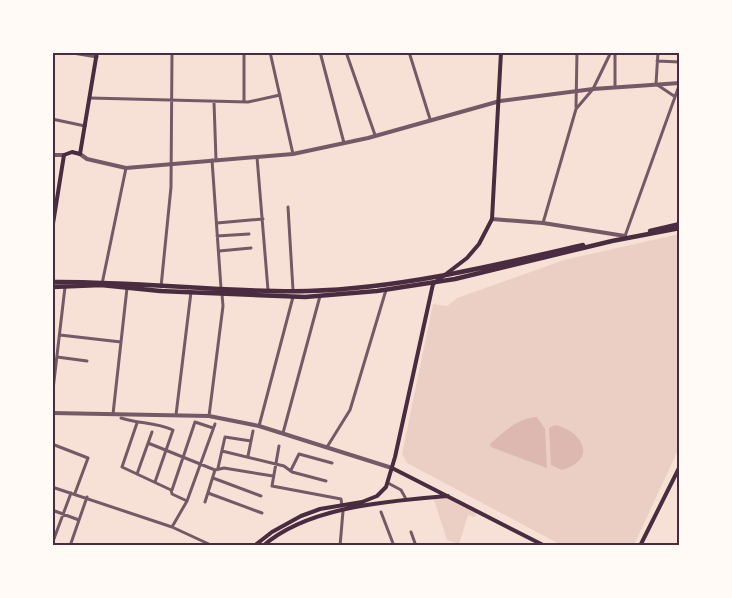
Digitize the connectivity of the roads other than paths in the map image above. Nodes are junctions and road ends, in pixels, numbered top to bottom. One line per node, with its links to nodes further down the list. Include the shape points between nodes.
1 (67, 52): 12 (street)
2 (172, 52): 23 (street)
3 (244, 52): 26 (street)
4 (270, 52): 20 (street)
5 (320, 52): 32 (street)
6 (346, 52): 31 (street)
7 (409, 52): 29 (street)
8 (501, 52): 24 (main road)
9 (577, 52): 19 (street)
10 (613, 52): 17 (street); 18 (street)
11 (658, 52): 13 (street)
12 (97, 55): 22 (main road)
13 (657, 62): 14 (street); 16 (street)
14 (680, 62)
15 (680, 83): 16 (street); 21 (street)
16 (656, 84): 17 (street); 21 (street)
17 (615, 87): 18 (street)
18 (593, 89): 19 (street); 27 (street)
19 (577, 91): 24 (street); 27 (street)
20 (280, 95): 26 (street); 34 (street)
21 (674, 96): 50 (street)
22 (90, 98): 23 (street); 30 (main road)
23 (171, 100): 25 (street); 39 (street)
24 (500, 101): 29 (street); 43 (main road)
25 (214, 102): 26 (street); 38 (street)
26 (244, 102)
27 (576, 109): 45 (street)
28 (52, 119): 30 (street)
29 (430, 119): 31 (street)
30 (86, 126): 33 (main road)
31 (375, 135): 32 (street)
32 (344, 143): 34 (street)
33 (80, 154): 36 (main road); 40 (street)
34 (293, 154): 37 (street)
35 (52, 155): 36 (street)
36 (64, 155): 47 (main road)
37 (257, 157): 38 (street); 42 (street)
38 (214, 160): 39 (street); 44 (street)
39 (172, 164): 40 (street); 60 (street)
40 (126, 168): 55 (street)
41 (288, 207): 62 (street)
42 (263, 219): 44 (street); 61 (street)
43 (492, 219): 45 (street); 53 (main road, via 467,258)
44 (216, 223): 49 (street)
45 (543, 223): 50 (street)
46 (680, 226): 50 (main road); 56 (main road)
47 (52, 230)
48 (249, 234): 49 (street)
49 (218, 236): 52 (street)
50 (626, 236): 53 (main road)
51 (251, 248): 52 (street)
52 (219, 251): 64 (street)
53 (440, 278): 56 (main road); 62 (main road)
54 (52, 282): 55 (main road)
55 (102, 283): 58 (main road); 59 (main road); 60 (main road)
56 (433, 284): 63 (main road); 97 (main road)
57 (52, 287): 58 (main road)
58 (65, 287): 68 (street)
59 (127, 288): 60 (main road); 69 (street)
60 (160, 288): 64 (main road); 65 (main road)
61 (268, 290): 62 (main road); 64 (main road)
62 (293, 290)
63 (386, 290): 66 (main road); 88 (street, via 350,410)
64 (222, 291): 65 (main road); 67 (main road); 77 (street)
65 (191, 292): 75 (street)
66 (320, 296): 67 (main road); 83 (street)
67 (293, 297): 80 (street)
68 (60, 335): 69 (street); 70 (street)
69 (121, 342): 76 (street)
70 (57, 357): 71 (street); 72 (street)
71 (87, 361)
72 (54, 375): 73 (street)
73 (52, 398)
74 (52, 413): 76 (street)
75 (176, 415): 76 (street); 77 (street)
76 (113, 416)
77 (209, 416): 80 (street)
78 (121, 418): 79 (street)
79 (137, 423): 89 (street, via 156,423 173,430); 100 (street, via 122,467)
80 (259, 426): 83 (street)
81 (253, 431): 84 (street)
82 (152, 432): 85 (street)
83 (283, 434): 88 (street)
84 (251, 441): 90 (street, via 225,437); 92 (street)
85 (148, 443): 89 (street); 100 (street)
86 (52, 444): 108 (street, via 88,458)
87 (279, 446): 95 (street)
88 (327, 448): 97 (street)
89 (166, 450): 91 (street); 104 (street)
90 (222, 451): 92 (street); 98 (street)
91 (183, 457): 94 (street); 94 (street, via 195,422 214,426); 107 (street)
92 (248, 457): 95 (street)
93 (332, 463): 99 (street, via 299,454)
94 (202, 464): 98 (street); 114 (street)
95 (276, 464): 99 (street); 101 (street)
96 (680, 466): 133 (main road)
97 (392, 468): 105 (main road); 111 (main road)
98 (217, 469): 101 (street); 102 (street)
99 (291, 470): 103 (street)
100 (137, 474): 104 (street)
101 (273, 476): 116 (street, via 272,486 341,499)
102 (213, 478): 109 (street); 110 (street)
103 (326, 481)
104 (155, 482): 107 (street)
105 (388, 483): 113 (street, via 401,490); 116 (main road, via 377,496)
106 (53, 488): 108 (street)
107 (171, 490): 114 (street)
108 (73, 493): 112 (street); 120 (street)
109 (208, 493): 115 (street); 119 (street)
110 (261, 496)
111 (448, 496): 113 (main road); 132 (main road)
112 (87, 497): 121 (street); 122 (street)
113 (406, 499): 116 (main road)
114 (187, 501): 122 (street)
115 (205, 502)
116 (343, 508): 127 (main road, via 320,510 291,520); 128 (main road, via 302,521); 129 (street)
117 (52, 510): 120 (street)
118 (381, 512): 130 (street)
119 (262, 513)
120 (64, 514): 121 (street); 124 (street)
121 (79, 519): 125 (street)
122 (172, 527): 126 (street)
123 (411, 532): 131 (street)
124 (52, 544)
125 (70, 546)
126 (213, 546)
127 (254, 546)
128 (263, 546)
129 (340, 546)
130 (394, 546)
131 (416, 546)
132 (545, 546)
133 (640, 546)

